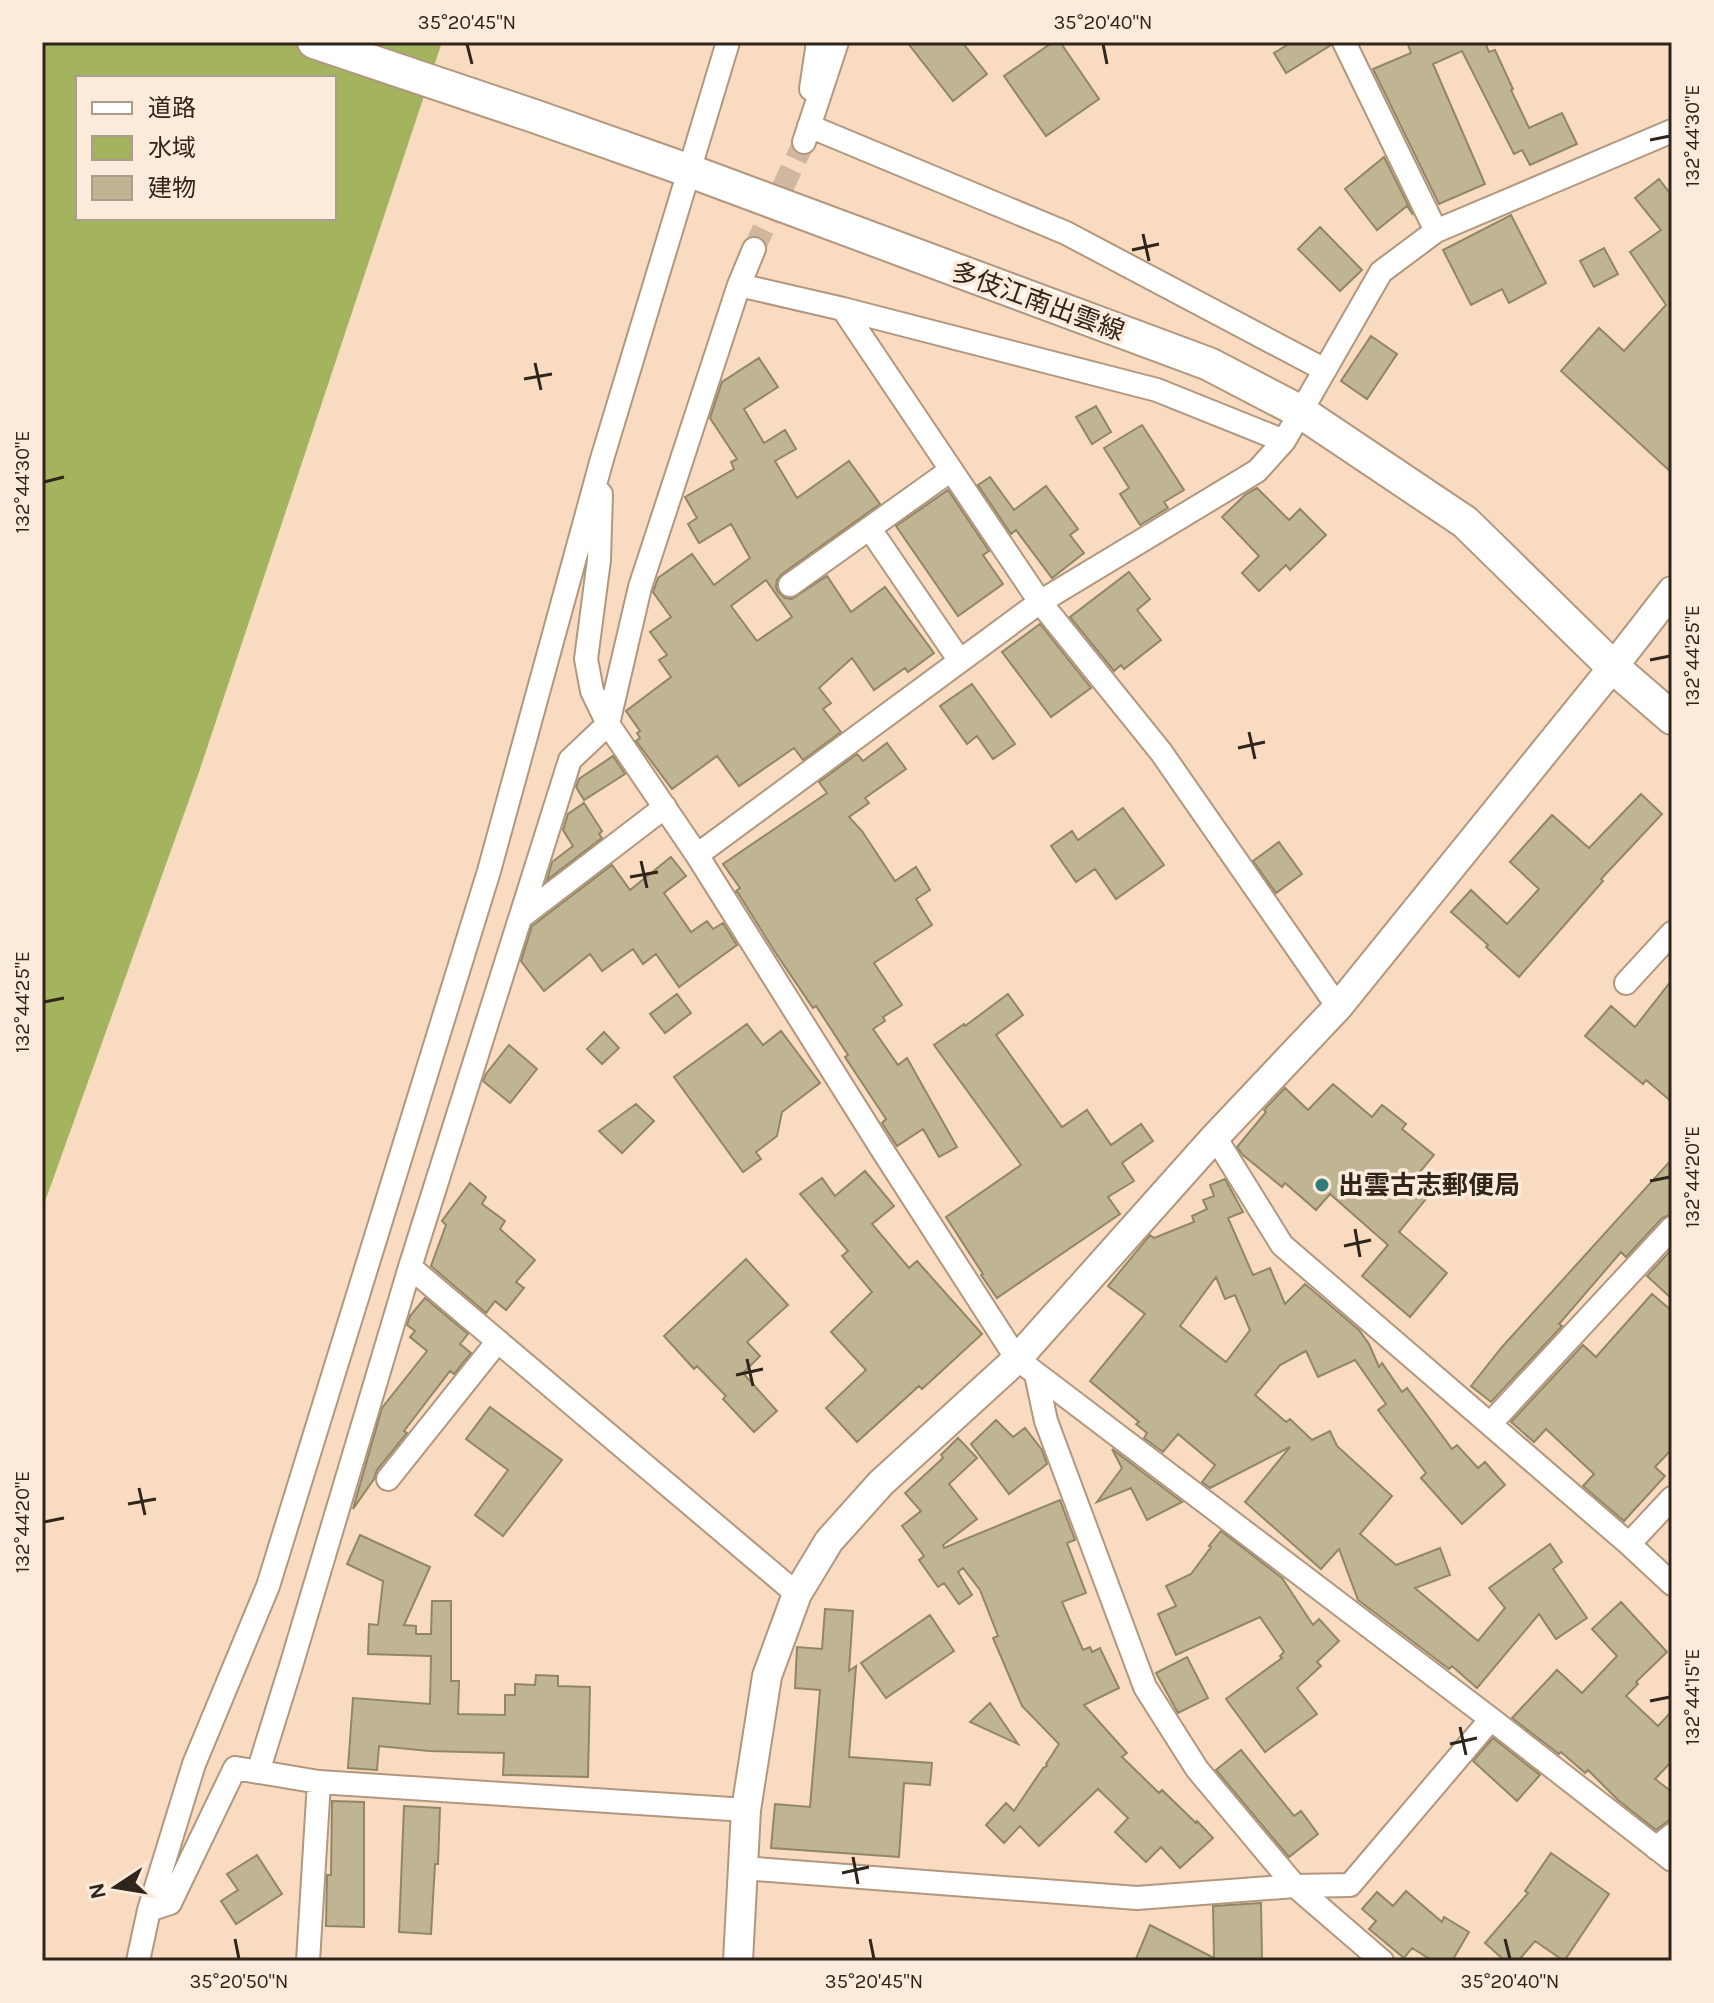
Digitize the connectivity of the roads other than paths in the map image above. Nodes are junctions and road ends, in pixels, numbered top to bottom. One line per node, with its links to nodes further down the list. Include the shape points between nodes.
1 (314, 42): 8 (main road, 多伎江南出雲線)
2 (728, 42): 8 (street)
3 (818, 42): 6 (street, via 804,142)
4 (837, 42): 6 (street)
5 (1344, 42): 9 (street)
6 (809, 126): 13 (street, via 1066,233)
7 (1672, 131): 9 (street)
8 (690, 171): 14 (main road, 多伎江南出雲線, via 1209,364); 16 (street)
9 (1436, 231): 13 (street, via 1381,272)
10 (754, 249): 11 (street)
11 (739, 285): 12 (street); 25 (street, via 640,587)
12 (843, 309): 15 (street, via 1157,390); 17 (street)
13 (1325, 370): 14 (street)
14 (1301, 412): 15 (street); 23 (main road, 多伎江南出雲線, via 1465,522)
15 (1284, 441): 21 (street, via 1257,471)
16 (602, 459): 25 (street, via 599,560 586,659 592,691); 50 (street, via 489,871 268,1586 194,1764)
17 (951, 470): 18 (street); 21 (street)
18 (870, 529): 19 (street); 22 (street)
19 (790, 585)
20 (1672, 591): 23 (street)
21 (1040, 602): 22 (street); 31 (street, via 1161,752)
22 (960, 661): 27 (street)
23 (1613, 667): 24 (main road, 多伎江南出雲線); 31 (street)
24 (1672, 718)
25 (608, 724): 26 (street); 28 (street, via 570,760)
26 (665, 807): 27 (street); 28 (street)
27 (697, 855): 36 (street)
28 (521, 917): 34 (street)
29 (1672, 933): 30 (street)
30 (1626, 983)
31 (1338, 1007): 32 (street)
32 (1215, 1137): 36 (street); 37 (street, via 1282,1245)
33 (1672, 1228): 37 (street)
34 (410, 1267): 35 (street); 44 (street)
35 (498, 1341): 38 (street); 42 (street)
36 (1026, 1367): 42 (street, via 881,1483 829,1541); 43 (street); 49 (street, via 1145,1687 1197,1769)
37 (1490, 1424): 40 (street)
38 (388, 1479)
39 (1672, 1498): 40 (street)
40 (1629, 1544): 41 (street)
41 (1672, 1584)
42 (797, 1594): 46 (street, via 767,1676)
43 (1491, 1719): 47 (street); 49 (street, via 1350,1885)
44 (258, 1772): 45 (street); 50 (street, via 235,1768 170,1903)
45 (319, 1782): 46 (street); 52 (street)
46 (746, 1810): 48 (street)
47 (1667, 1848)
48 (743, 1868): 49 (street, via 1137,1898); 53 (street)
49 (1295, 1886): 54 (street)
50 (149, 1910): 51 (street)
51 (138, 1961)
52 (308, 1961)
53 (738, 1961)
54 (1382, 1961)

